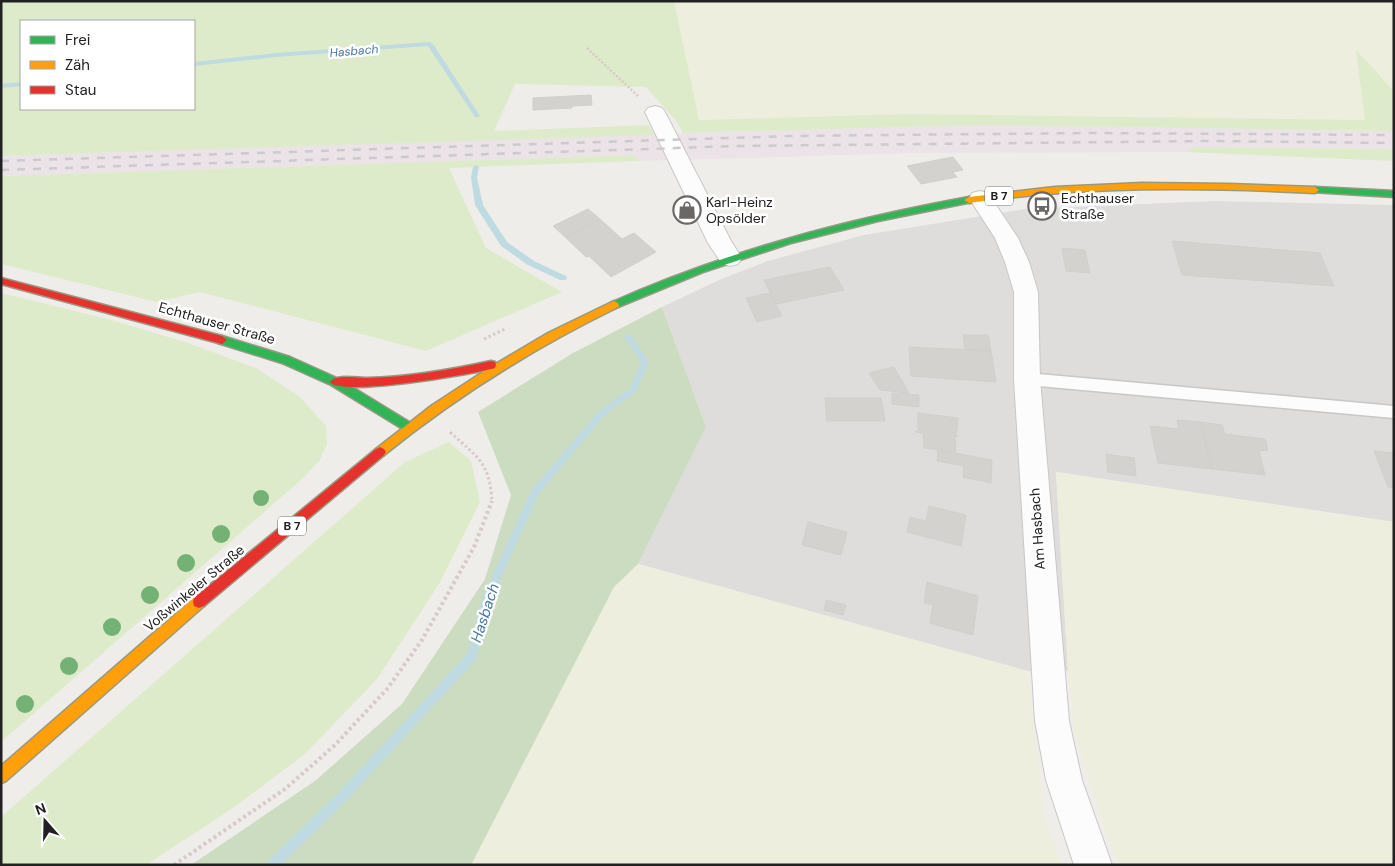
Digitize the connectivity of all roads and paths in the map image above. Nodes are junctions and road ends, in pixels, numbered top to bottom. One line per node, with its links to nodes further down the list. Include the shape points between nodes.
1 (587, 48): 2 (path)
2 (655, 112): 5 (street)
3 (1394, 194): 4 (main road, B 7, via 1144,185 1033,191)
4 (980, 198): 5 (main road, B 7, via 830,228); 8 (street, Am Hasbach, via 1017,262 1026,292)
5 (730, 258): 7 (main road, B 7, via 576,323)
6 (1, 281): 9 (main road, Echthauser Straße, via 243,345)
7 (509, 361): 9 (main road, via 399,382); 11 (main road, B 7)
8 (1027, 379): 10 (lane); 15 (street, Am Hasbach, via 1052,720 1064,780)
9 (334, 382): 11 (main road, Echthauser Straße)
10 (1394, 412)
11 (410, 428): 13 (main road, Voßwinkeler Straße / B 7, via 173,624)
12 (456, 438): 14 (path, via 483,462 491,483 492,505 474,547 422,640 387,689 335,745 285,789)
13 (1, 776)
14 (174, 865)
15 (1092, 865)

